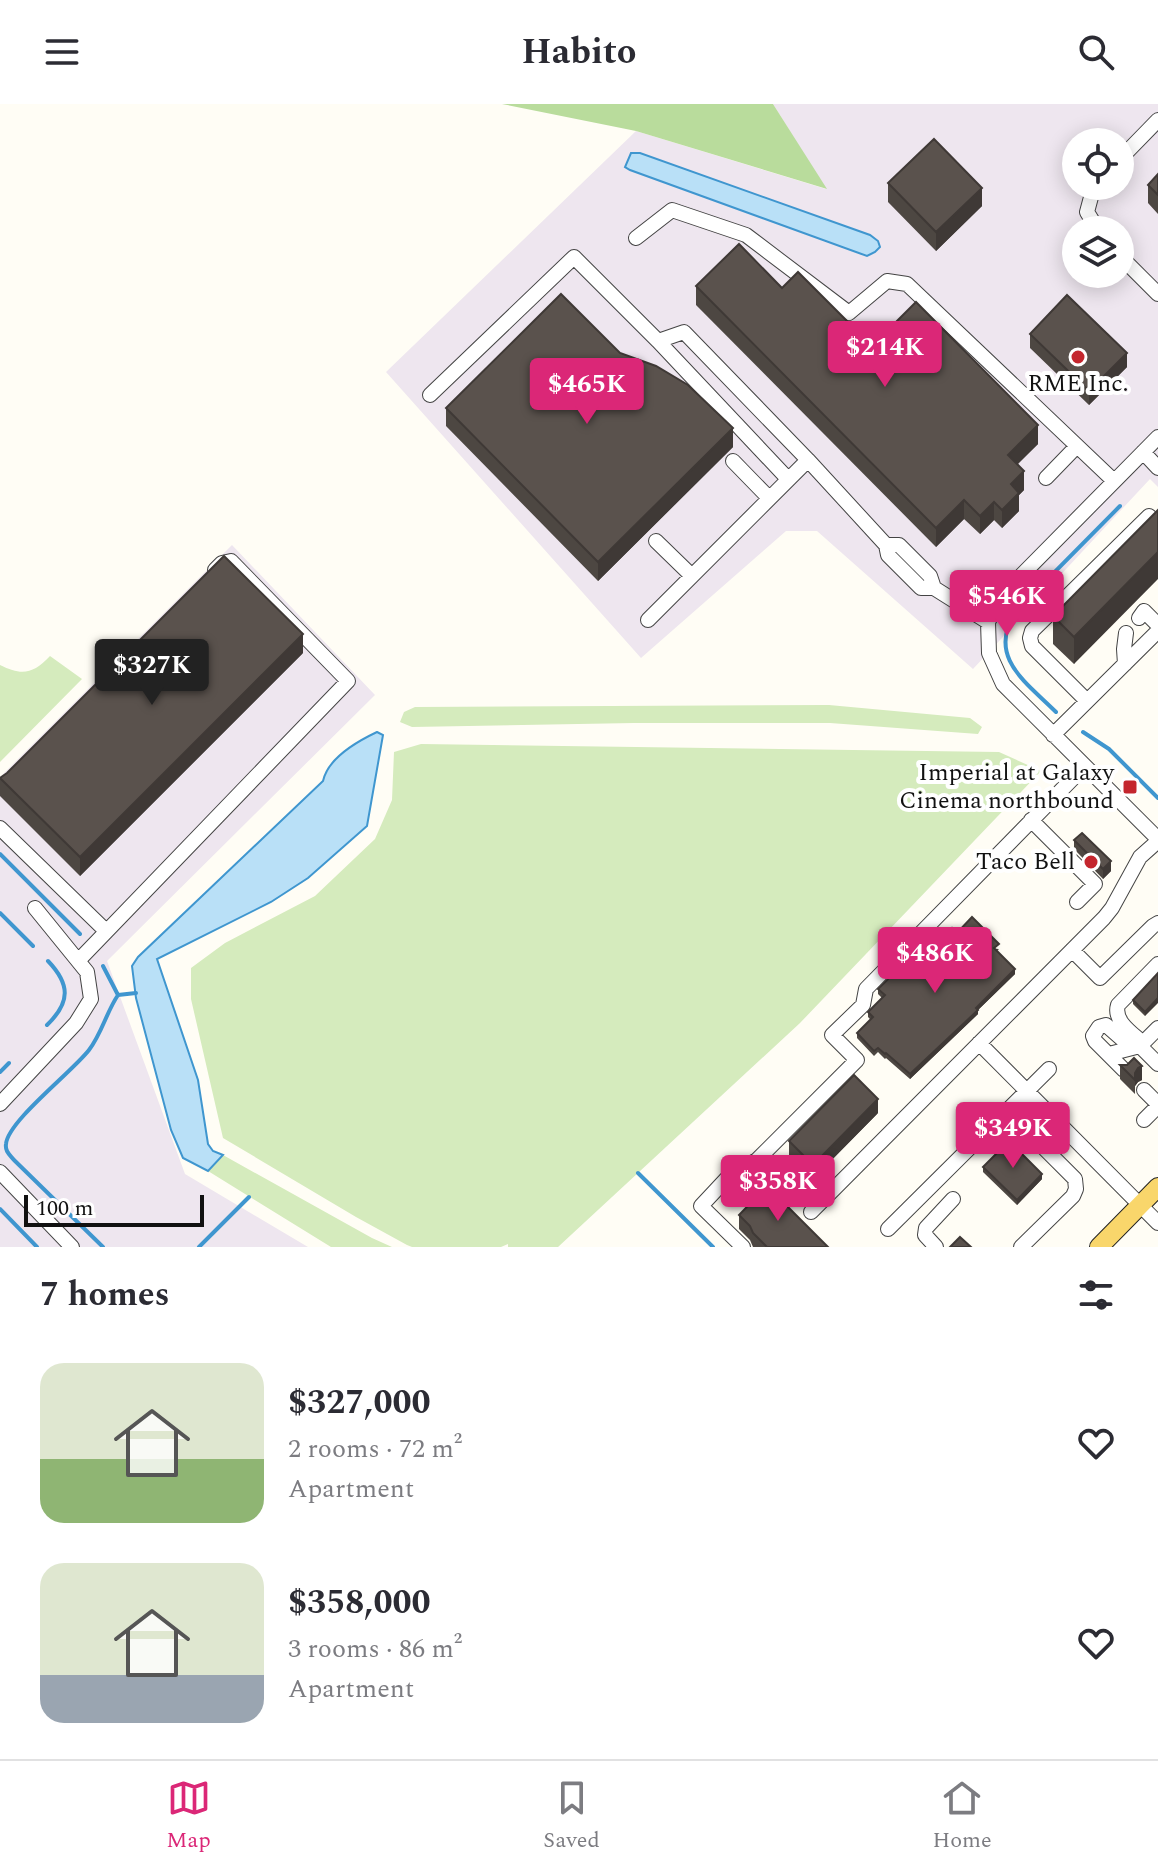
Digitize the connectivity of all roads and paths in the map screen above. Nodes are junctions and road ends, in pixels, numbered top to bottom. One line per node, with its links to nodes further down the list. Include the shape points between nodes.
1 (1158, 120): 2 (street)
2 (1134, 145)
3 (636, 238): 9 (street, via 672,210 746,235 849,313 887,281 907,284)
4 (1134, 270): 5 (street)
5 (1158, 294)
6 (658, 341): 7 (street, via 574,257); 11 (street, via 684,332); 15 (street)
7 (430, 395)
8 (1158, 437): 10 (street)
9 (1077, 446): 14 (street); 16 (street)
10 (1143, 452): 13 (street); 16 (street)
11 (808, 460): 15 (street); 24 (street, via 921,588 934,588)
12 (733, 461): 17 (street)
13 (1158, 468)
14 (1046, 478)
15 (788, 479): 17 (street)
16 (1114, 481): 24 (street, via 1002,595)
17 (769, 498): 20 (street)
18 (1158, 525): 29 (street, via 1149,516 1032,631 1032,646)
19 (656, 541): 20 (street)
20 (692, 576): 23 (street)
21 (200, 586): 38 (street, via 222,563 231,561 348,681)
22 (1139, 618): 25 (street, via 1144,611)
23 (648, 620)
24 (988, 622): 30 (street, via 989,653 1003,684)
25 (1158, 625)
26 (1158, 631): 28 (street)
27 (1126, 633): 28 (street)
28 (1125, 664): 29 (street)
29 (1087, 701): 30 (street)
30 (1053, 735): 31 (street)
31 (1085, 766): 32 (street); 34 (street)
32 (1031, 820): 35 (street, via 1095,884); 63 (street, via 866,989 863,1005 832,1035 857,1060 757,1160 730,1175 701,1206)
33 (0, 828): 38 (street)
34 (1158, 840): 39 (street, via 1140,857 1112,908)
35 (1077, 902)
36 (35, 908): 40 (street)
37 (1158, 923): 39 (street, via 1100,978)
38 (106, 931): 40 (street)
39 (1072, 950): 43 (street)
40 (78, 961): 51 (street, via 87,972 91,999 76,1023)
41 (1158, 964): 44 (street, via 1116,1012)
42 (1158, 1028): 44 (street)
43 (979, 1043): 50 (street); 59 (street)
44 (1138, 1046): 45 (street); 45 (street, via 1106,1025 1099,1027 1093,1036); 46 (street)
45 (1109, 1054): 48 (street)
46 (1158, 1064)
47 (1049, 1069): 50 (street)
48 (1124, 1070)
49 (1144, 1090): 52 (street)
50 (1027, 1091): 53 (street); 58 (street)
51 (0, 1104)
52 (1158, 1105): 54 (street)
53 (1007, 1111): 61 (street); 65 (street, via 1077,1184 1073,1196)
54 (1144, 1120)
55 (0, 1172): 62 (street)
56 (1158, 1187): 58 (main road)
57 (953, 1199): 64 (street, via 926,1228 925,1235)
58 (1140, 1205): 60 (street); 66 (main road)
59 (811, 1212)
60 (1158, 1223)
61 (888, 1229)
62 (72, 1247)
63 (743, 1247)
64 (936, 1247)
65 (1021, 1247)
66 (1099, 1247)

